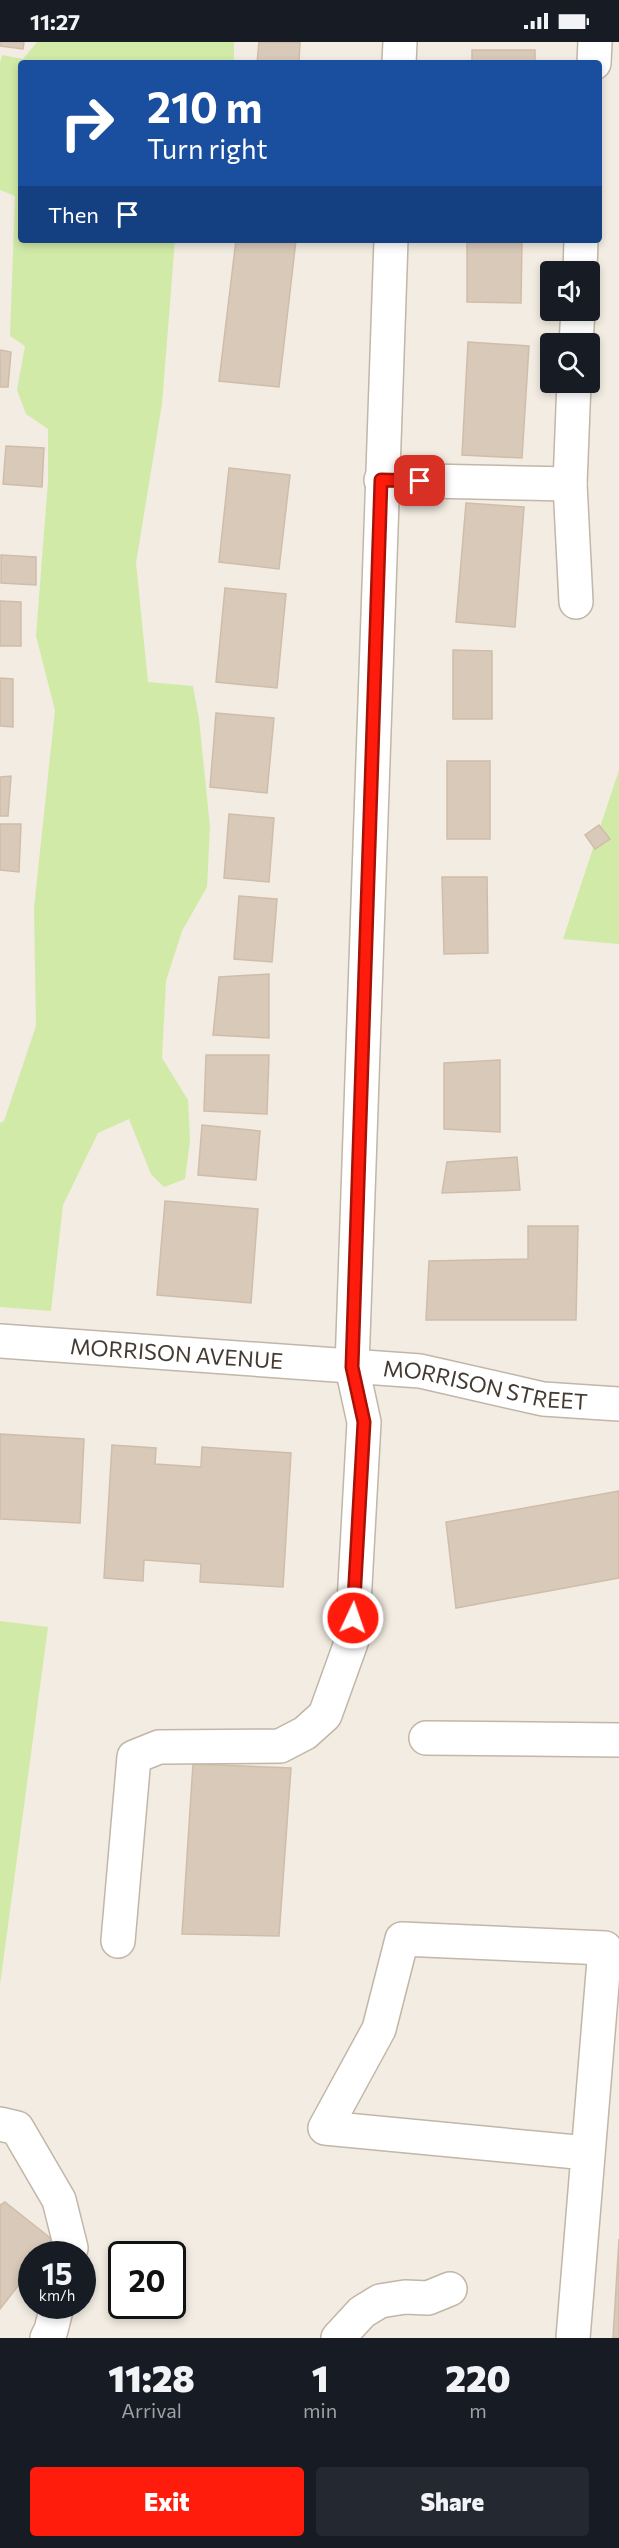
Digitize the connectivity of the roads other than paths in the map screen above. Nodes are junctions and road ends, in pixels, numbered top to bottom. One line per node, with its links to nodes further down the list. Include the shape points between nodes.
1 (400, 42): 3 (street)
2 (595, 42): 4 (street)
3 (399, 60)
4 (594, 60)
5 (390, 243): 9 (street)
6 (581, 243): 7 (street)
7 (580, 261)
8 (574, 393): 10 (street)
9 (381, 480): 10 (street); 13 (street)
10 (570, 484): 11 (street)
11 (576, 602)
12 (0, 1341): 13 (street, MORRISON AVENUE)
13 (352, 1367): 14 (street, MORRISON STREET, via 420,1371 543,1400); 17 (street, via 364,1422 352,1640 325,1715 305,1733 280,1746 159,1748 134,1757)
14 (619, 1404)
15 (426, 1738): 16 (street)
16 (619, 1740)
17 (118, 1941)
18 (0, 2124): 20 (street, via 17,2128 59,2200)
19 (587, 2153): 19 (street, via 605,1948 402,1939 379,2029 325,2128); 25 (street)
20 (69, 2241)
21 (450, 2289): 24 (street, via 428,2298 380,2301 362,2312)
22 (54, 2319): 23 (street)
23 (47, 2338)
24 (338, 2338)
25 (573, 2338)

